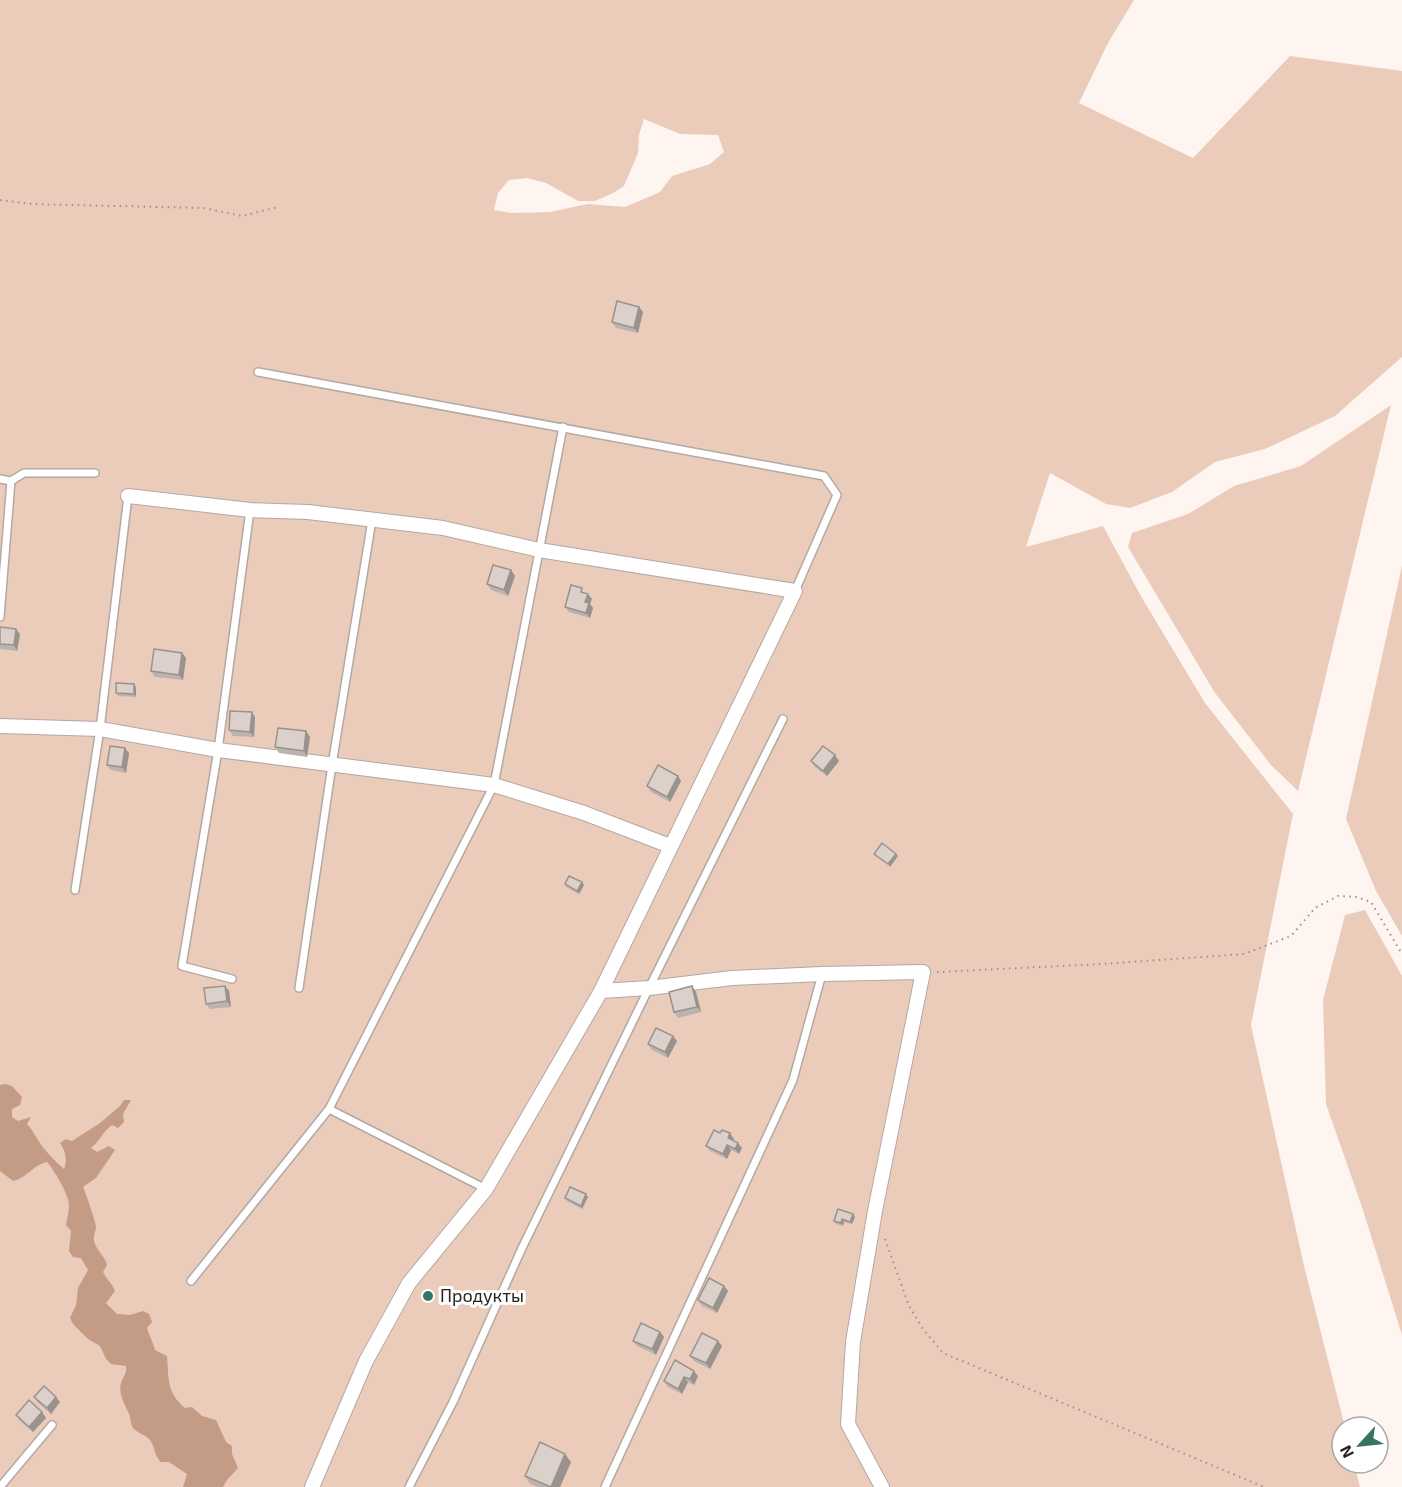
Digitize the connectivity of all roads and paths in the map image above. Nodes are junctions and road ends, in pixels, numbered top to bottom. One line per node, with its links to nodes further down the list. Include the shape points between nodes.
1 (0, 200): 2 (path, via 204,208 242,216)
2 (278, 207)
3 (258, 372): 4 (lane)
4 (563, 427): 11 (lane); 12 (lane, via 824,476 837,495)
5 (95, 473): 7 (lane, via 24,473)
6 (0, 479): 7 (lane)
7 (11, 481): 13 (lane)
8 (128, 496): 9 (street); 16 (lane)
9 (250, 510): 10 (street); 17 (lane)
10 (372, 520): 11 (street, via 443,528); 18 (lane)
11 (539, 550): 12 (street); 19 (lane)
12 (795, 591): 20 (street)
13 (0, 617)
14 (783, 719): 27 (lane)
15 (0, 726): 16 (street)
16 (100, 729): 17 (street); 21 (lane)
17 (218, 750): 18 (street); 25 (lane, via 183,966)
18 (332, 765): 19 (street); 26 (lane)
19 (494, 785): 20 (street, via 584,813); 29 (lane)
20 (670, 846): 28 (street)
21 (75, 890)
22 (1402, 954): 23 (path, via 1371,902 1338,896 1315,908 1291,936 1244,954)
23 (923, 972): 24 (street); 31 (street)
24 (822, 974): 27 (street, via 732,978); 37 (lane, via 793,1080)
25 (232, 979)
26 (299, 988)
27 (648, 988): 28 (street); 36 (lane)
28 (601, 991): 30 (street)
29 (329, 1109): 30 (lane); 32 (lane)
30 (486, 1189): 35 (street, via 409,1283 366,1361)
31 (875, 1211): 38 (street, via 853,1342 849,1424); 39 (path, via 909,1306 943,1353)
32 (191, 1281)
33 (52, 1425): 34 (lane)
34 (0, 1487)
35 (312, 1487)
36 (409, 1487)
37 (605, 1487)
38 (881, 1487)
39 (1264, 1487)

